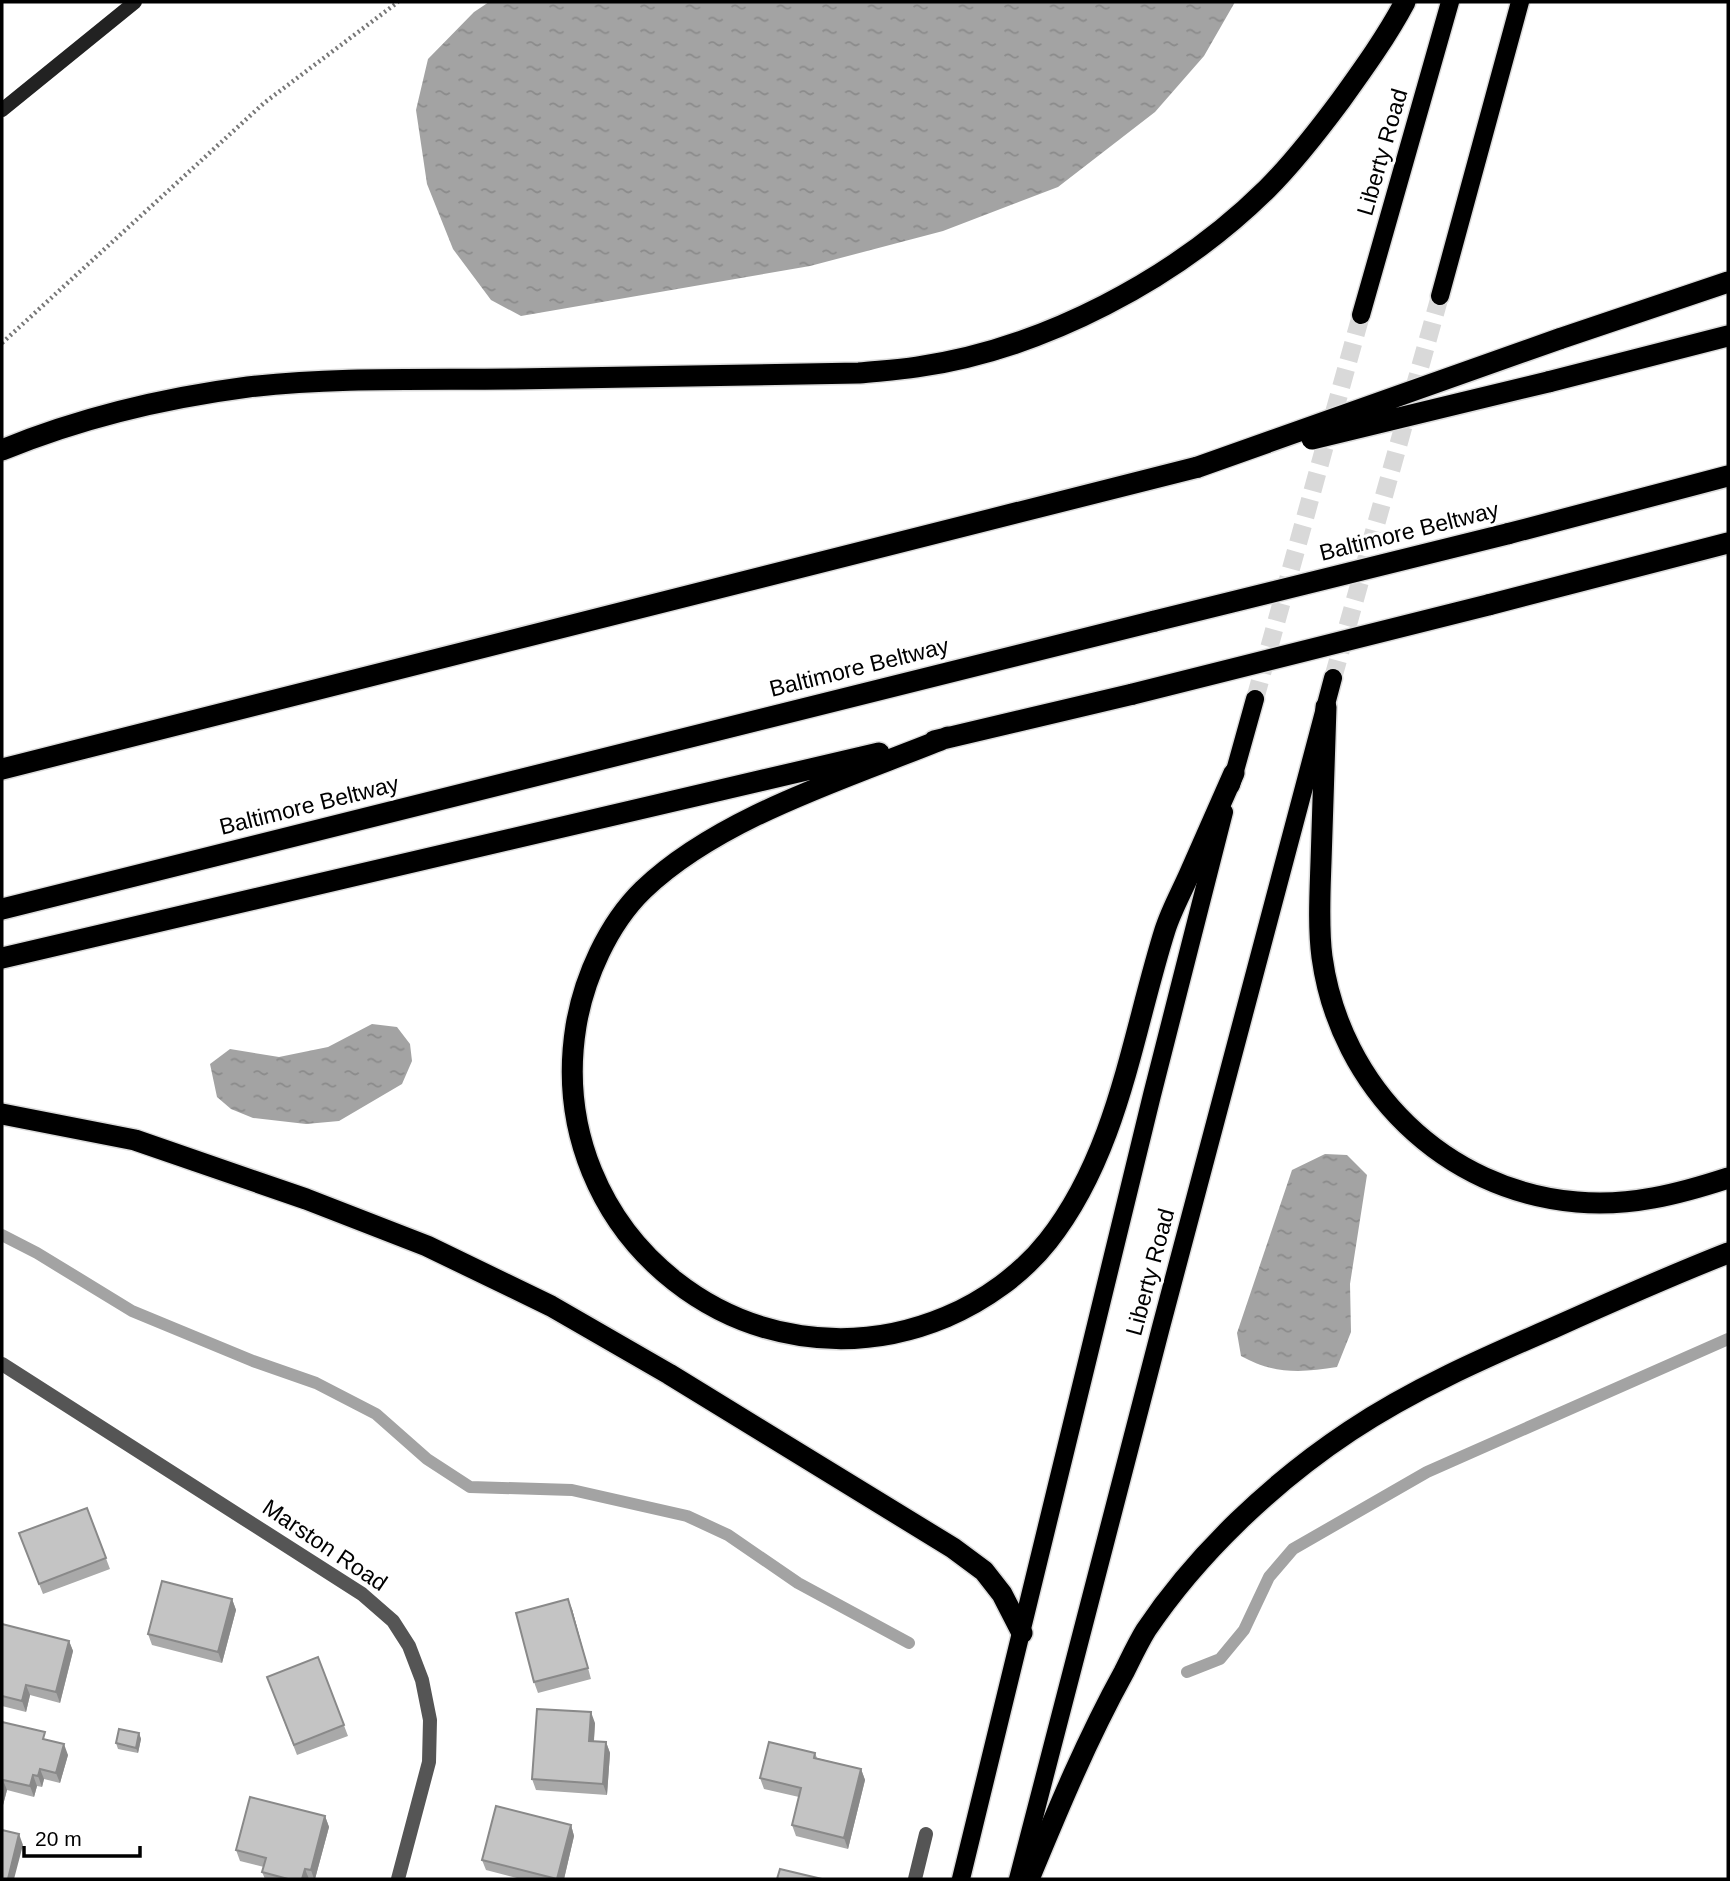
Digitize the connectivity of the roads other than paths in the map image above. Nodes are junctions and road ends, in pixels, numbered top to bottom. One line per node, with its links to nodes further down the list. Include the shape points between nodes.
1 (135, 2): 5 (main road)
2 (1405, 2): 10 (highway, via 1311,141 1266,190 1215,234 1105,305 980,354 859,373 390,380 248,387 116,412)
3 (1450, 2): 8 (main road, Liberty Road)
4 (1520, 2): 7 (main road)
5 (2, 110)
6 (1728, 282): 11 (highway, bridge)
7 (1440, 296)
8 (1361, 315)
9 (1728, 336): 11 (highway, bridge)
10 (2, 450)
11 (1198, 467): 18 (highway)
12 (1728, 476): 20 (highway, Baltimore Beltway, bridge)
13 (1728, 543): 17 (highway, bridge)
14 (1333, 678): 16 (main road, Liberty Road)
15 (1255, 699): 19 (main road, Liberty Road)
16 (1326, 708): 23 (highway, via 1322,956 1349,1050 1371,1085 1426,1142 1459,1165 1501,1186 1538,1197 1620,1203 1667,1196); 31 (main road, Liberty Road)
17 (948, 737): 19 (highway, via 740,823 668,868 639,893 613,930 580,1005 573,1047 579,1134 611,1211 636,1246 699,1299 778,1332 812,1339 852,1339 923,1327 985,1297 1047,1242 1084,1184 1119,1100 1166,926); 21 (highway)
18 (2, 769)
19 (1234, 773): 26 (main road, Liberty Road)
20 (2, 909)
21 (2, 958)
22 (2, 1114): 26 (highway, via 135,1140 306,1199 427,1246 551,1306 953,1548 984,1571)
23 (1728, 1178)
24 (1728, 1253): 32 (highway, via 1479,1360 1340,1437 1306,1461 1193,1568 1146,1631 1076,1765)
25 (2, 1364): 28 (street, Marston Road, via 362,1594 393,1621 409,1646 430,1720 429,1762)
26 (1022, 1633): 30 (main road, Liberty Road)
27 (926, 1834): 29 (street)
28 (398, 1879)
29 (915, 1879)
30 (961, 1879)
31 (1018, 1879)
32 (1029, 1879)

